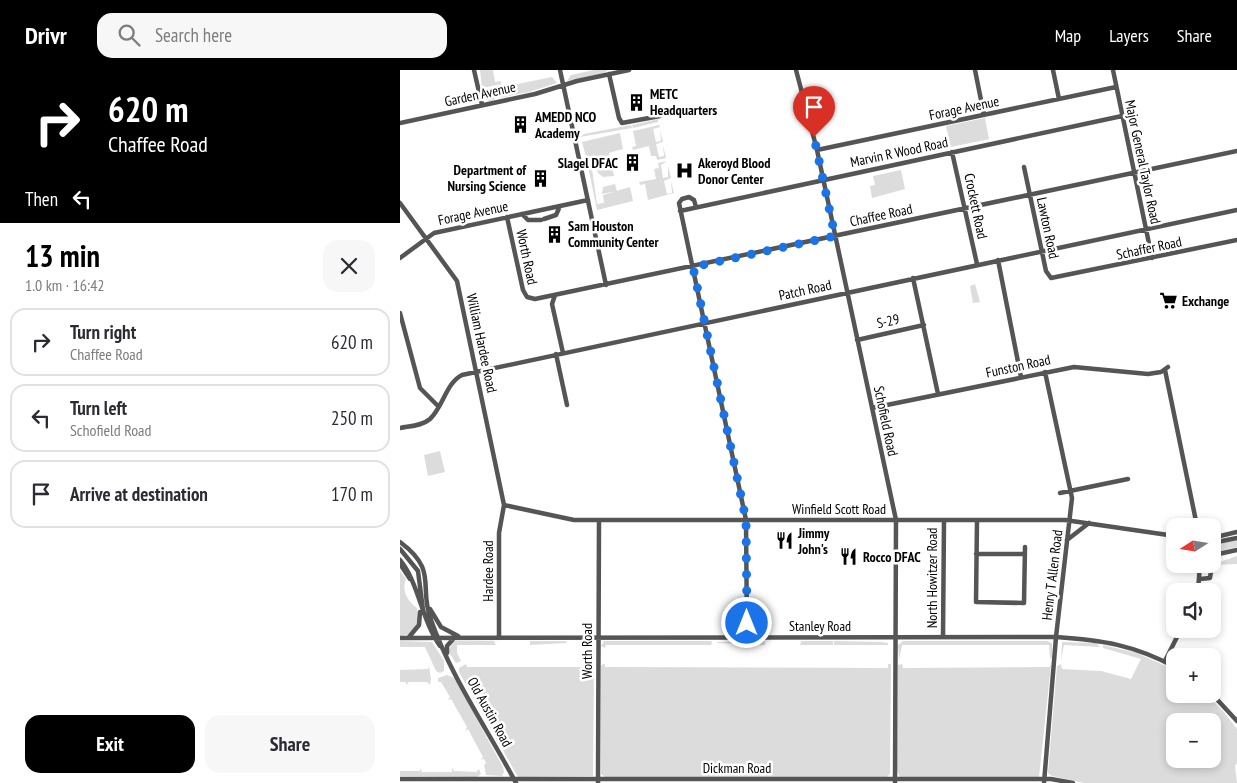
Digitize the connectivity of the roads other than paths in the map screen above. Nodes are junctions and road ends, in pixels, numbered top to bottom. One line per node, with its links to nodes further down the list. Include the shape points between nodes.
1 (474, 70): 12 (street)
2 (560, 70): 9 (street)
3 (629, 70): 8 (street, Garden Avenue)
4 (796, 70): 17 (street, Schofield Road)
5 (975, 70): 13 (street)
6 (1053, 70): 11 (street)
7 (1113, 70): 10 (street, Major General Taylor Road)
8 (609, 74): 9 (street, Garden Avenue); 14 (street, via 622,123)
9 (564, 85): 12 (street, Garden Avenue); 24 (street)
10 (1116, 87): 11 (street, Forage Avenue); 15 (street, Major General Taylor Road)
11 (1060, 99): 13 (street, Forage Avenue)
12 (482, 105): 16 (street, Garden Avenue)
13 (984, 115): 17 (street, Forage Avenue)
14 (660, 116)
15 (1122, 116): 19 (street, Marvin R Wood Road); 21 (street, Major General Taylor Road)
16 (400, 123)
17 (817, 150): 22 (street, Schofield Road)
18 (1237, 151): 21 (street, Chaffee Road)
19 (952, 152): 22 (street, Marvin R Wood Road); 28 (street, Crockett Road)
20 (1024, 167): 23 (street, Lawton Road)
21 (1134, 173): 23 (street, Chaffee Road); 33 (street, Major General Taylor Road)
22 (823, 180): 27 (street, Marvin R Wood Road); 34 (street, Schofield Road)
23 (1029, 195): 28 (street, Chaffee Road); 37 (street, Lawton Road)
24 (588, 200): 26 (street, Forage Avenue); 45 (street)
25 (400, 203): 35 (street, William Hardee Road)
26 (560, 206): 31 (street, Forage Avenue); 31 (street, via 556,216 542,220 528,220)
27 (696, 207): 30 (street, Marvin R Wood Road); 30 (street, via 689,197 680,201)
28 (965, 209): 34 (street, Chaffee Road); 41 (street, Crockett Road)
29 (1237, 210): 33 (street, Patch Road)
30 (680, 211): 42 (street)
31 (522, 214): 32 (street, Forage Avenue)
32 (507, 217): 35 (street, Forage Avenue, via 434,233); 48 (street, Worth Road, via 523,290)
33 (1146, 229): 37 (street, Patch Road); 39 (street, Major General Taylor Road)
34 (835, 236): 42 (street, Chaffee Road); 46 (street, Schofield Road)
35 (426, 239): 38 (street, Forage Avenue); 55 (street, William Hardee Road, via 457,280)
36 (1237, 240): 39 (street, Schaffer Road)
37 (1042, 251): 40 (street, Patch Road); 43 (street, Lawton Road, via 1048,277)
38 (400, 258)
39 (1152, 258): 43 (street, Schaffer Road)
40 (998, 260): 41 (street, Patch Road); 57 (street)
41 (977, 264): 44 (street, Patch Road)
42 (693, 267): 45 (street, Chaffee Road); 50 (street)
43 (1065, 277)
44 (913, 278): 46 (street, Patch Road); 51 (street)
45 (606, 285): 47 (street, Chaffee Road)
46 (847, 292): 50 (street, Patch Road); 52 (street, Schofield Road)
47 (555, 295): 48 (street, Chaffee Road); 53 (street, via 552,304)
48 (530, 299)
49 (400, 313): 60 (street, via 420,388)
50 (705, 322): 53 (street, Patch Road); 69 (street)
51 (924, 325): 52 (street, S-29); 58 (street)
52 (857, 340): 61 (street, Schofield Road)
53 (563, 353): 54 (street, Patch Road)
54 (556, 354): 55 (street, Patch Road); 59 (street)
55 (477, 372): 60 (street, Patch Road, via 458,378); 66 (street, William Hardee Road)
56 (1045, 372): 57 (street, Funston Road); 64 (street, Henry T Allen Road); 67 (street, Funston Road, via 1082,366 1144,374 1166,369)
57 (1021, 377): 58 (street, Funston Road)
58 (938, 394): 61 (street, Funston Road)
59 (566, 405)
60 (438, 406): 62 (street, Patch Road, via 430,419)
61 (872, 408): 70 (street, Schofield Road)
62 (400, 428)
63 (1128, 479): 64 (street)
64 (1071, 491): 65 (street); 73 (street, Henry T Allen Road)
65 (1060, 494)
66 (504, 505): 68 (street, Winfield Scott Road, via 562,518); 101 (street, Hardee Road, via 499,533)
67 (1195, 518)
68 (598, 520): 69 (street, Winfield Scott Road); 102 (street, Worth Road)
69 (746, 520): 70 (street, Winfield Scott Road); 103 (street)
70 (896, 520): 71 (street, Winfield Scott Road); 104 (street, Schofield Road)
71 (944, 520): 72 (street, Winfield Scott Road); 105 (street, North Howitzer Road)
72 (977, 520): 73 (street, Winfield Scott Road); 86 (street)
73 (1070, 520): 74 (street, Winfield Scott Road); 79 (street, Henry T Allen Road)
74 (1089, 523): 76 (street, Winfield Scott Road); 79 (street)
75 (1237, 532): 77 (street)
76 (1166, 535)
77 (1221, 536)
78 (1237, 538): 80 (street)
79 (1068, 540): 106 (street, Henry T Allen Road)
80 (1221, 541)
81 (400, 542): 96 (street, via 409,549 424,572)
82 (1026, 547): 87 (street)
83 (400, 550): 97 (street, via 419,576)
84 (1237, 550): 85 (street)
85 (1221, 553)
86 (976, 554): 87 (street); 87 (street, via 976,602 1024,603)
87 (1025, 554)
88 (400, 560): 93 (street)
89 (400, 564): 93 (street)
90 (1200, 573): 92 (street)
91 (1211, 573): 92 (street, via 1210,578)
92 (1200, 579): 94 (street)
93 (411, 580): 95 (street)
94 (1199, 583)
95 (420, 606): 97 (street); 108 (street, via 420,626)
96 (428, 606): 98 (street); 100 (street, via 441,627)
97 (424, 617): 98 (street)
98 (436, 637): 99 (street, Stanley Road); 108 (street, Stanley Road); 110 (street, Old Austin Road)
99 (454, 637): 100 (street, Stanley Road); 110 (street, via 447,646)
100 (462, 637): 101 (street, Stanley Road)
101 (499, 637): 102 (street, Stanley Road)
102 (598, 637): 103 (street, Stanley Road); 116 (street, Worth Road)
103 (747, 637): 104 (street, Stanley Road)
104 (896, 637): 105 (street, Stanley Road); 118 (street, Schofield Road)
105 (943, 637): 106 (street, Stanley Road)
106 (1056, 637): 111 (street, Stanley Road, via 1124,645); 119 (street, Henry T Allen Road)
107 (400, 638): 108 (street, Stanley Road)
108 (408, 638)
109 (1176, 638): 111 (street)
110 (446, 655): 115 (street, Old Austin Road)
111 (1165, 661)
112 (1220, 703): 113 (street)
113 (1237, 721)
114 (400, 779): 115 (street, Dickman Road)
115 (515, 781): 116 (street, Dickman Road)
116 (598, 781): 117 (street, Dickman Road)
117 (747, 781): 118 (street, Dickman Road)
118 (895, 781): 119 (street, Dickman Road)
119 (1044, 781): 120 (street, Dickman Road)
120 (1074, 783)

